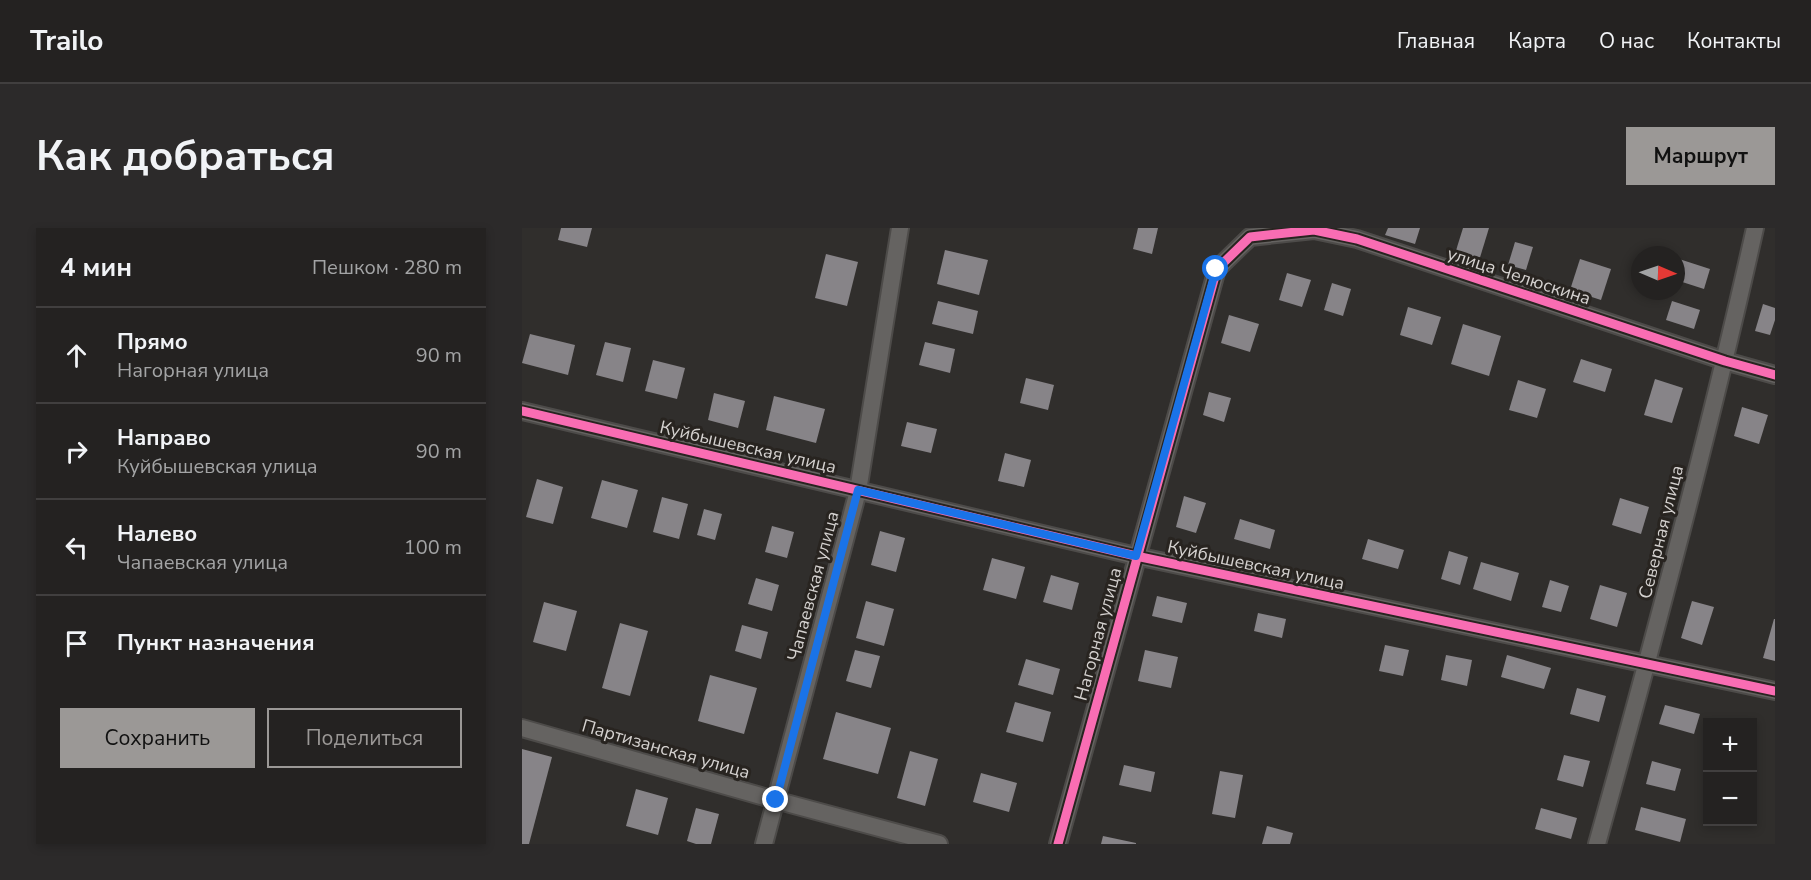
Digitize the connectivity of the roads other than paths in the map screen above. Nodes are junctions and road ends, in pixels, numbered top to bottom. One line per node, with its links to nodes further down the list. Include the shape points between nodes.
1 (900, 228): 7 (street, Чапаевская улица)
2 (1755, 228): 4 (street, Северная улица)
3 (1250, 237): 4 (street, улица Челюскина, via 1314,230 1357,239); 8 (street, Нагорная улица, via 1216,269)
4 (1725, 361): 5 (street, улица Челюскина); 9 (street, Северная улица)
5 (1775, 375)
6 (522, 411): 7 (street, Куйбышевская улица)
7 (858, 490): 8 (street, Куйбышевская улица); 12 (street, Чапаевская улица)
8 (1136, 556): 9 (street, Куйбышевская улица); 15 (street, Нагорная улица)
9 (1647, 664): 10 (street, Куйбышевская улица); 16 (street, Северная улица)
10 (1775, 691)
11 (522, 728): 12 (street, Партизанская улица)
12 (776, 800): 13 (street, Чапаевская улица); 14 (street, Партизанская улица)
13 (764, 844)
14 (939, 844)
15 (1058, 844)
16 (1597, 844)

